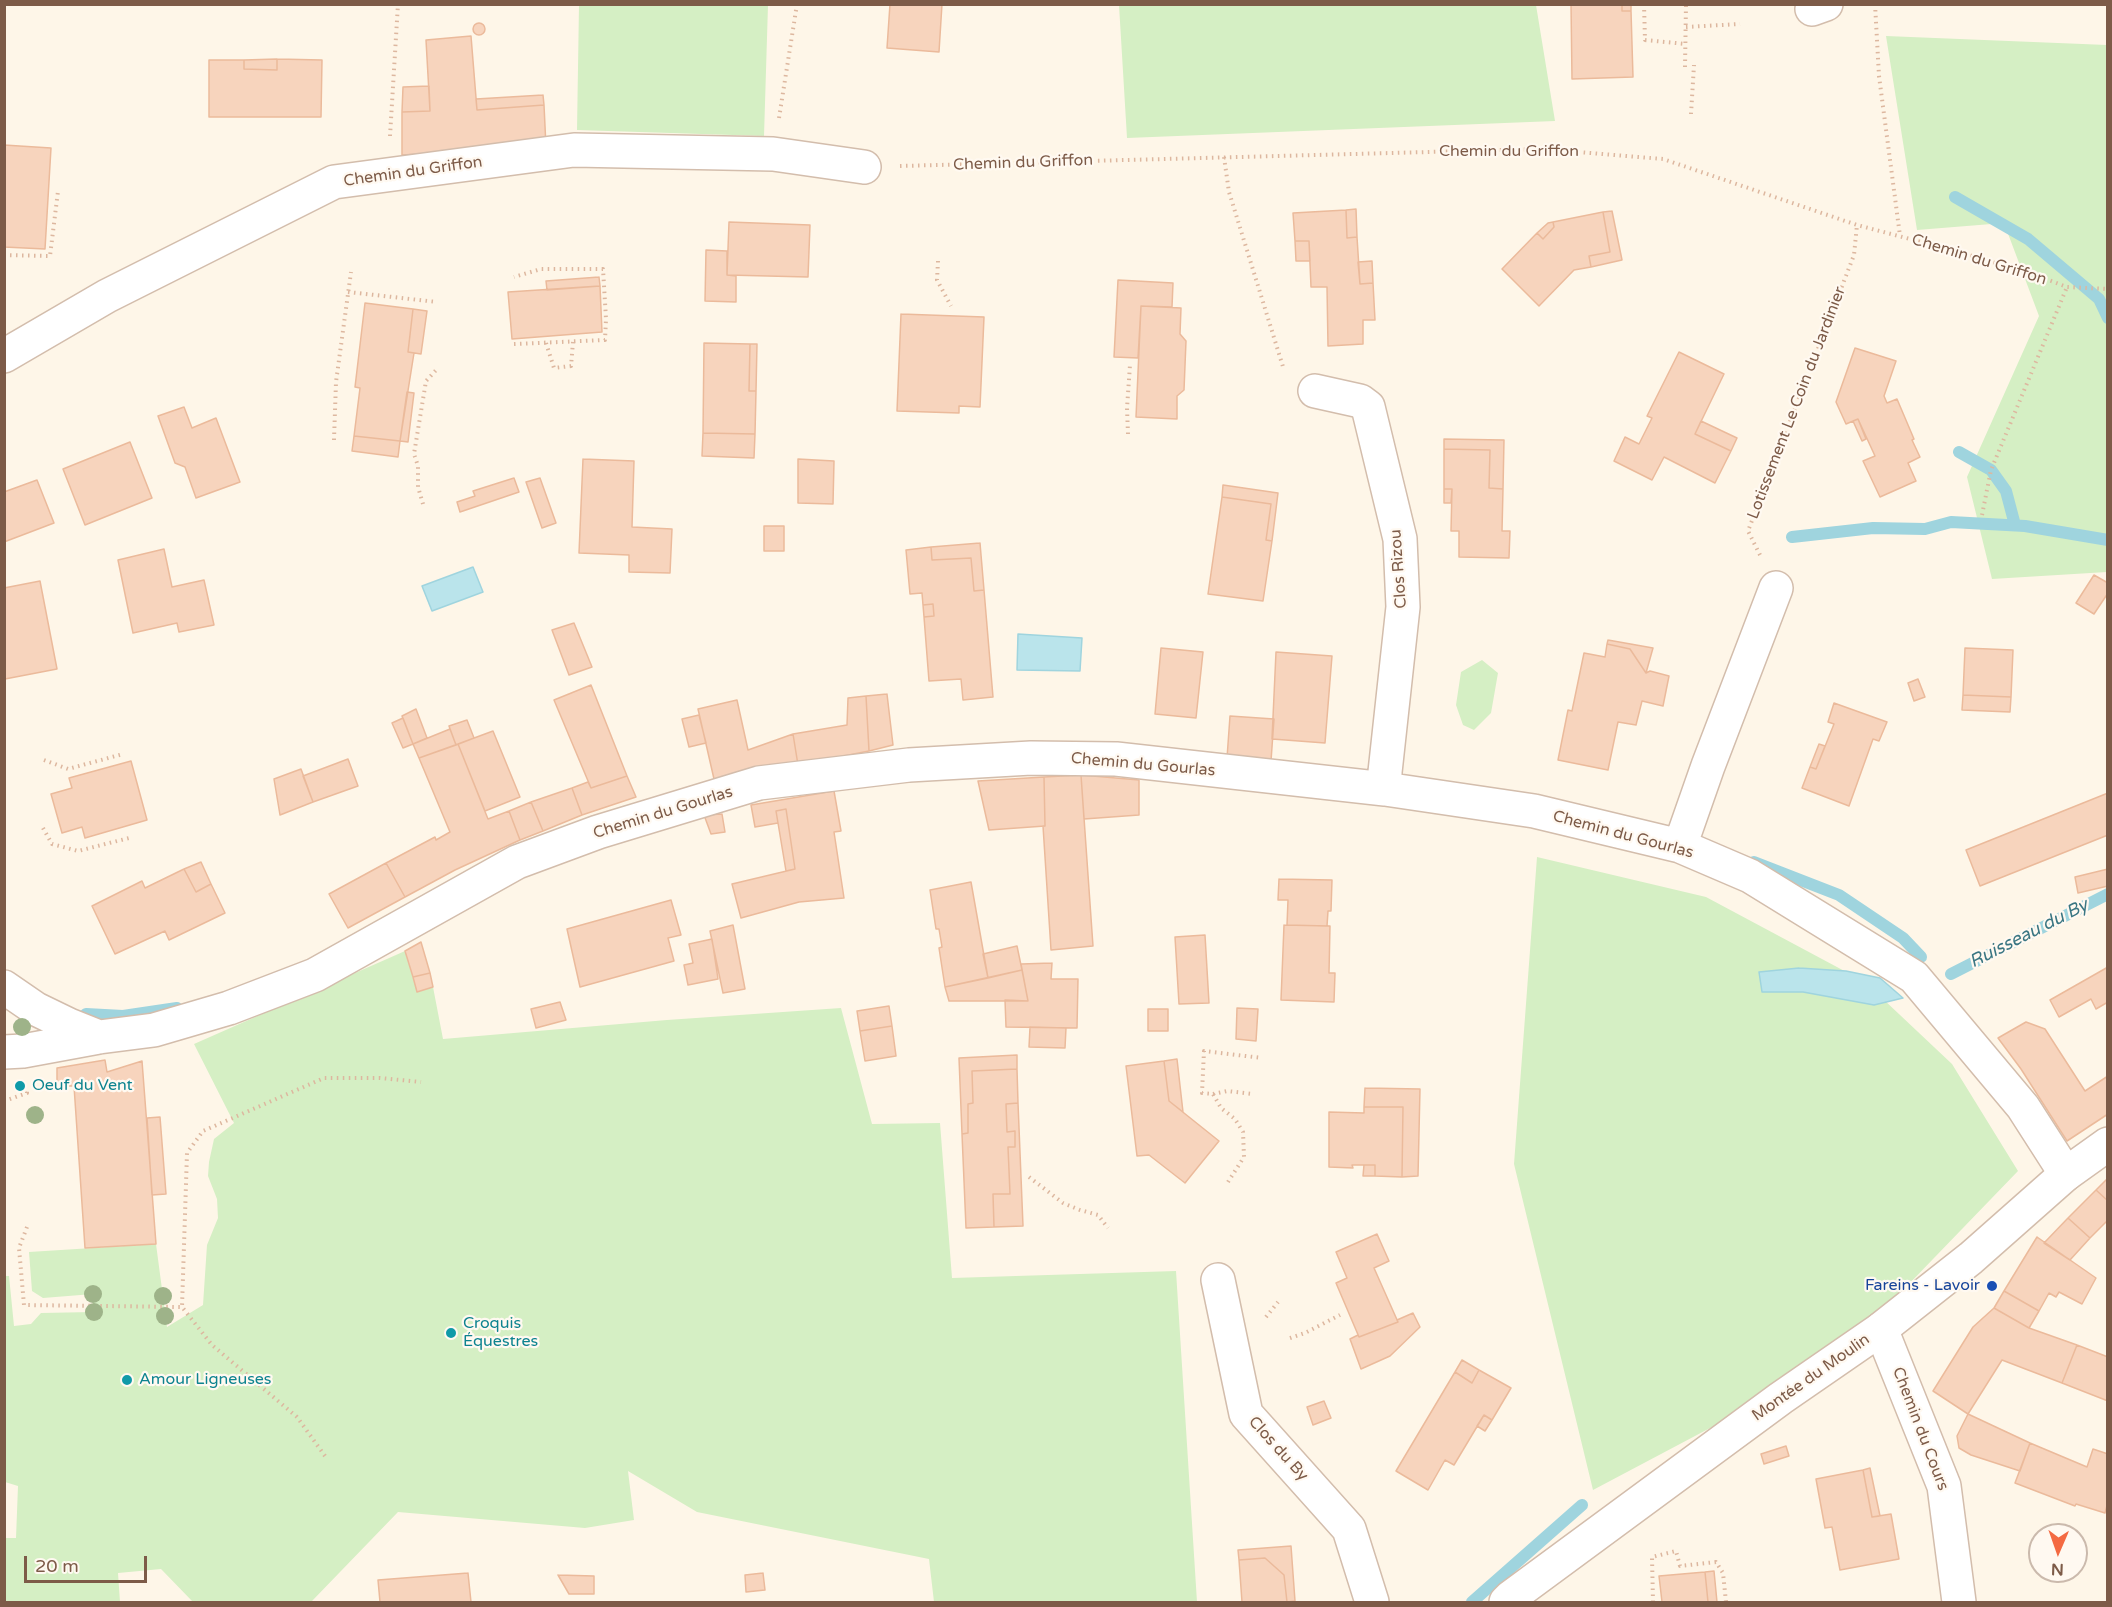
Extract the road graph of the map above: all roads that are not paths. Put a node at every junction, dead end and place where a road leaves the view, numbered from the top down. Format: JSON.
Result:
{"nodes":[{"id":1,"x":877,"y":167,"type":"road end"},
{"id":2,"x":4,"y":357,"type":"edge"},
{"id":3,"x":1315,"y":391,"type":"dead end"},
{"id":4,"x":1776,"y":588,"type":"road end"},
{"id":5,"x":1384,"y":789,"type":"junction"},
{"id":6,"x":1680,"y":846,"type":"junction"},
{"id":7,"x":4,"y":987,"type":"edge"},
{"id":8,"x":99,"y":1037,"type":"junction"},
{"id":9,"x":4,"y":1052,"type":"edge"},
{"id":10,"x":2108,"y":1144,"type":"edge"},
{"id":11,"x":2066,"y":1174,"type":"junction"},
{"id":12,"x":1218,"y":1280,"type":"dead end"},
{"id":13,"x":1881,"y":1329,"type":"junction"},
{"id":14,"x":1372,"y":1602,"type":"edge"},
{"id":15,"x":1506,"y":1602,"type":"edge"},
{"id":16,"x":1959,"y":1602,"type":"edge"}],
"edges":[{"from":1,"to":2,"type":"street","name":"Chemin du Griffon"},
{"from":3,"to":5,"type":"street","name":"Clos Rizou"},
{"from":4,"to":6,"type":"street"},
{"from":5,"to":6,"type":"street","name":"Chemin du Gourlas"},
{"from":5,"to":8,"type":"street","name":"Chemin du Gourlas"},
{"from":6,"to":11,"type":"street","name":"Chemin du Gourlas"},
{"from":7,"to":8,"type":"street","name":"Chemin du Gourlas"},
{"from":8,"to":9,"type":"street","name":"Chemin du Gourlas"},
{"from":10,"to":11,"type":"street","name":"Montée du Moulin"},
{"from":11,"to":13,"type":"street","name":"Montée du Moulin"},
{"from":12,"to":14,"type":"street","name":"Clos du By"},
{"from":13,"to":15,"type":"street","name":"Montée du Moulin"},
{"from":13,"to":16,"type":"street","name":"Chemin du Cours"}]}
